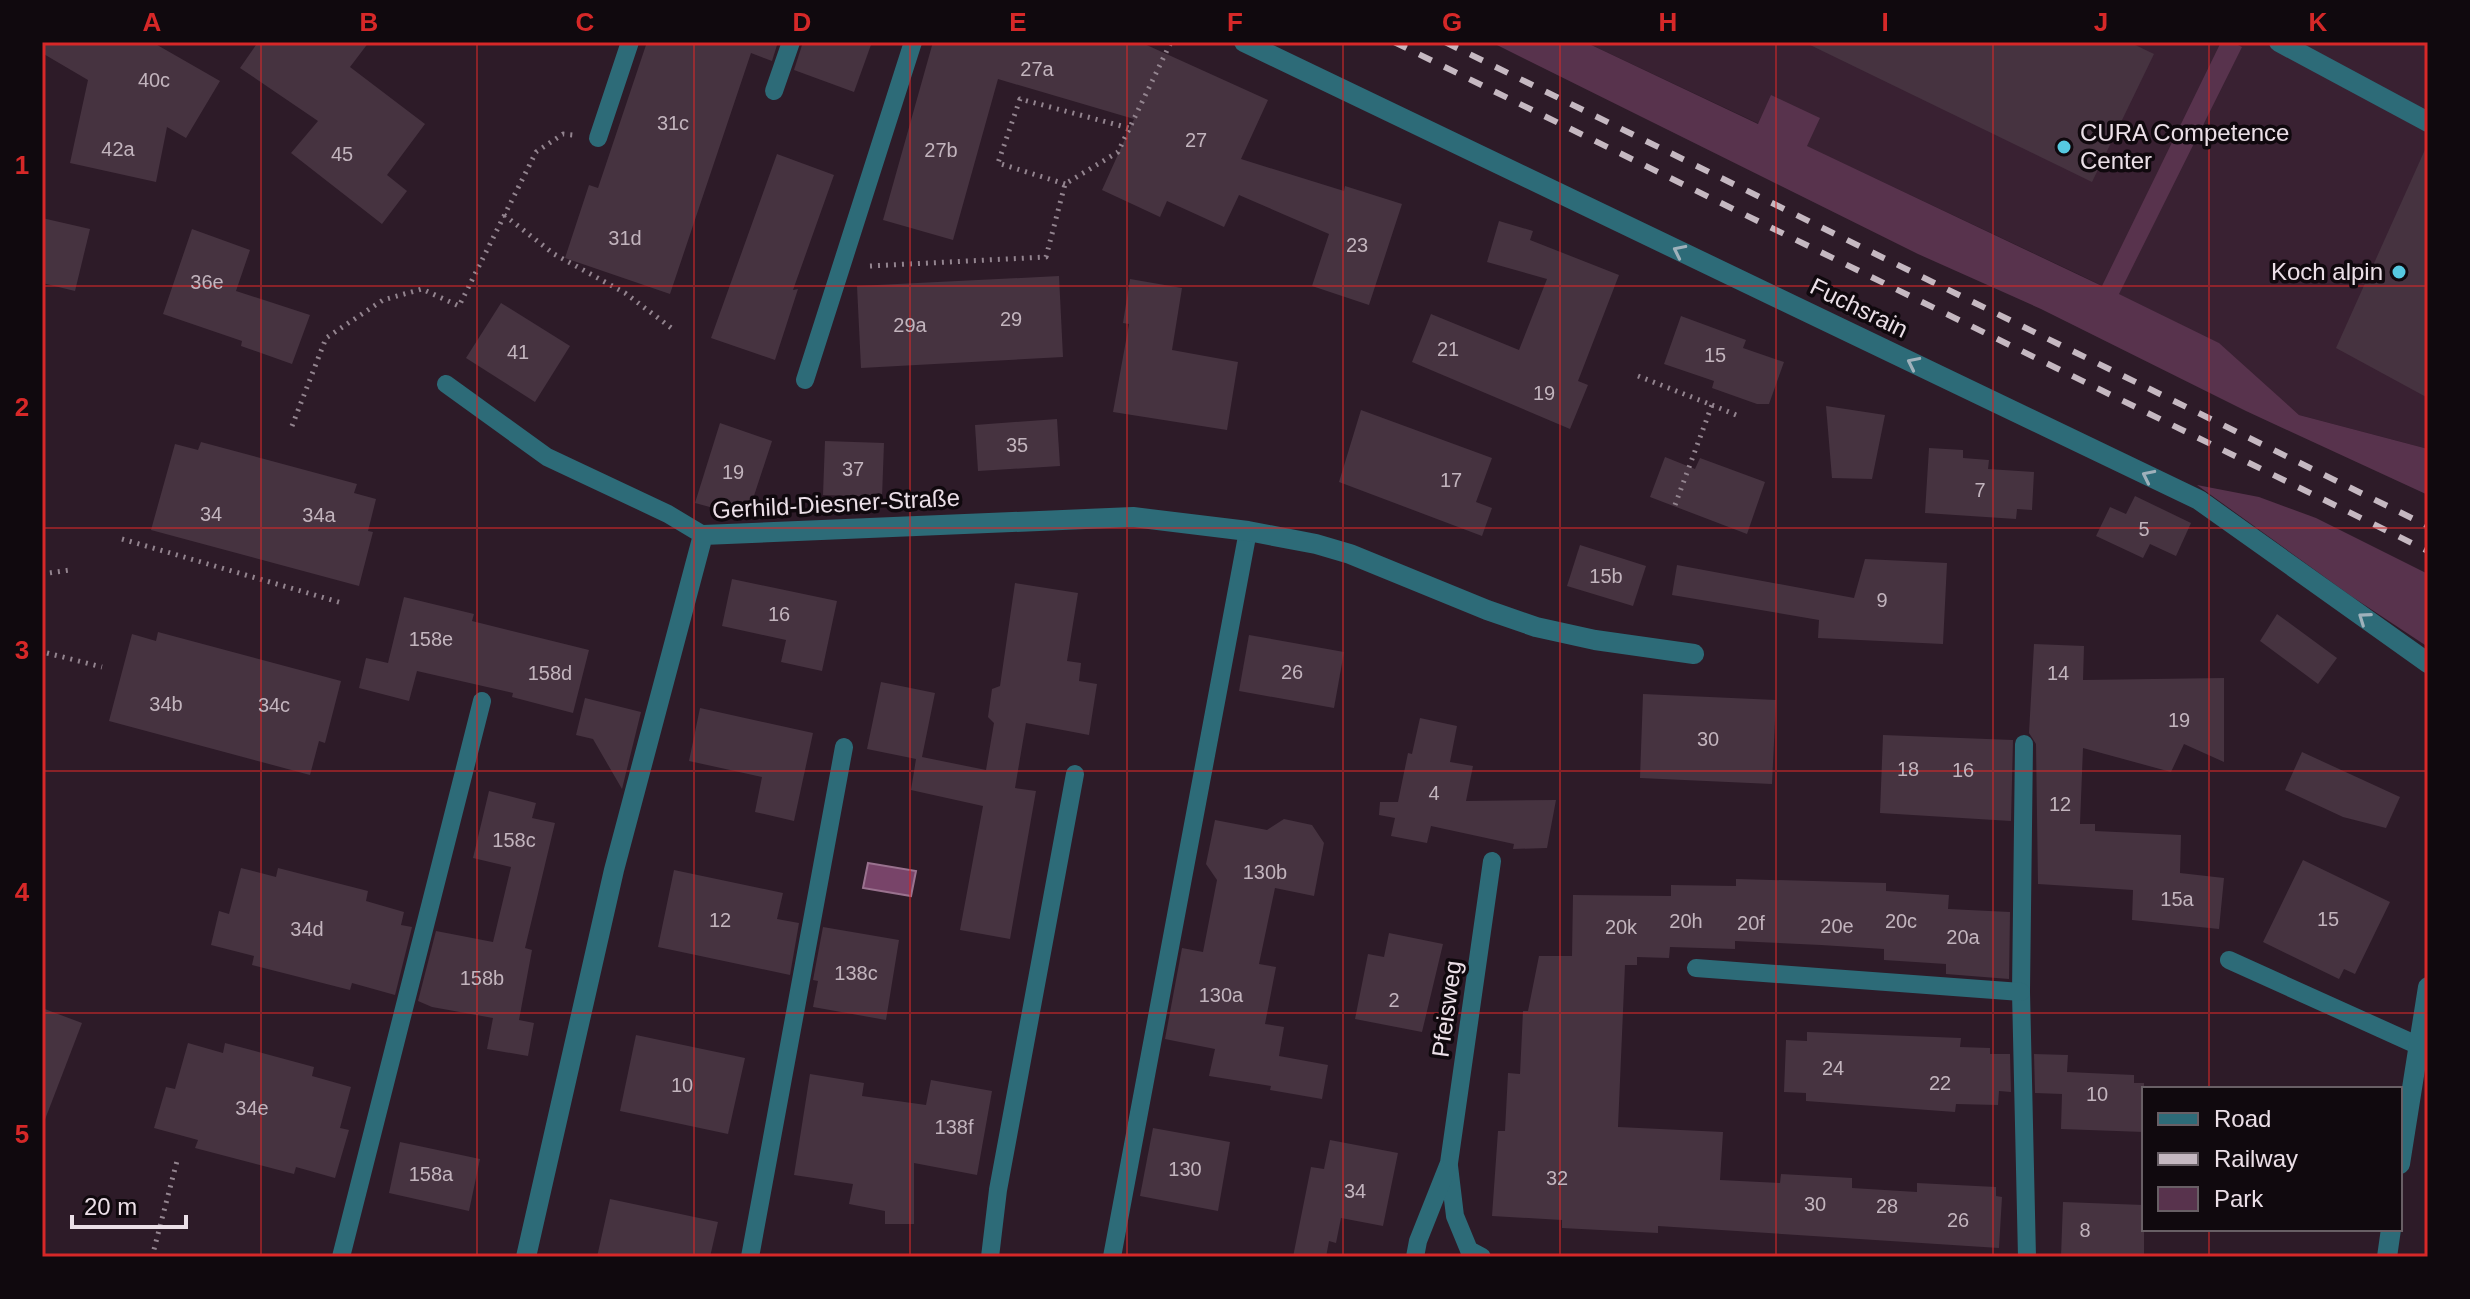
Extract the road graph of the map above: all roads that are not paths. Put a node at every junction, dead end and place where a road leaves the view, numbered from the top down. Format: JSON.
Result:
{"nodes":[{"id":1,"x":630,"y":42,"type":"edge"},
{"id":2,"x":791,"y":42,"type":"edge"},
{"id":3,"x":913,"y":42,"type":"edge"},
{"id":4,"x":1244,"y":42,"type":"edge"},
{"id":5,"x":2279,"y":42,"type":"edge"},
{"id":6,"x":774,"y":91,"type":"dead end"},
{"id":7,"x":2428,"y":122,"type":"edge"},
{"id":8,"x":598,"y":138,"type":"road end"},
{"id":9,"x":805,"y":380,"type":"dead end"},
{"id":10,"x":446,"y":384,"type":"dead end"},
{"id":11,"x":1248,"y":531,"type":"junction"},
{"id":12,"x":703,"y":535,"type":"junction"},
{"id":13,"x":1694,"y":654,"type":"dead end"},
{"id":14,"x":2428,"y":663,"type":"edge"},
{"id":15,"x":482,"y":701,"type":"dead end"},
{"id":16,"x":2024,"y":744,"type":"dead end"},
{"id":17,"x":844,"y":747,"type":"dead end"},
{"id":18,"x":1075,"y":774,"type":"dead end"},
{"id":19,"x":1492,"y":861,"type":"dead end"},
{"id":20,"x":2229,"y":960,"type":"dead end"},
{"id":21,"x":1696,"y":968,"type":"dead end"},
{"id":22,"x":2428,"y":987,"type":"edge"},
{"id":23,"x":2021,"y":992,"type":"junction"},
{"id":24,"x":2417,"y":1045,"type":"junction"},
{"id":25,"x":2421,"y":1072,"type":"edge"},
{"id":26,"x":2402,"y":1155,"type":"edge"},
{"id":27,"x":1449,"y":1163,"type":"junction"},
{"id":28,"x":2391,"y":1231,"type":"edge"},
{"id":29,"x":341,"y":1257,"type":"edge"},
{"id":30,"x":526,"y":1257,"type":"edge"},
{"id":31,"x":750,"y":1257,"type":"edge"},
{"id":32,"x":990,"y":1257,"type":"edge"},
{"id":33,"x":1112,"y":1257,"type":"edge"},
{"id":34,"x":1415,"y":1257,"type":"edge"},
{"id":35,"x":1482,"y":1257,"type":"edge"},
{"id":36,"x":2027,"y":1257,"type":"edge"},
{"id":37,"x":2387,"y":1257,"type":"edge"}],
"edges":[{"from":1,"to":8,"type":"lane"},
{"from":2,"to":6,"type":"lane"},
{"from":3,"to":9,"type":"lane"},
{"from":14,"to":4,"type":"street","name":"Fuchsrain","one_way":true},
{"from":5,"to":7,"type":"street"},
{"from":10,"to":12,"type":"lane"},
{"from":11,"to":12,"type":"street","name":"Gerhild-Diesner-Straße"},
{"from":11,"to":13,"type":"street","name":"Gerhild-Diesner-Straße"},
{"from":11,"to":33,"type":"lane"},
{"from":12,"to":30,"type":"street","name":"Gerhild-Diesner-Straße"},
{"from":15,"to":29,"type":"lane"},
{"from":16,"to":23,"type":"lane"},
{"from":17,"to":31,"type":"lane"},
{"from":18,"to":32,"type":"lane"},
{"from":19,"to":27,"type":"lane","name":"Pfeisweg"},
{"from":20,"to":24,"type":"lane"},
{"from":21,"to":23,"type":"lane"},
{"from":22,"to":24,"type":"street"},
{"from":23,"to":36,"type":"lane"},
{"from":24,"to":25,"type":"street"},
{"from":25,"to":26,"type":"street"},
{"from":27,"to":34,"type":"lane"},
{"from":27,"to":35,"type":"lane"},
{"from":28,"to":37,"type":"street"}]}
